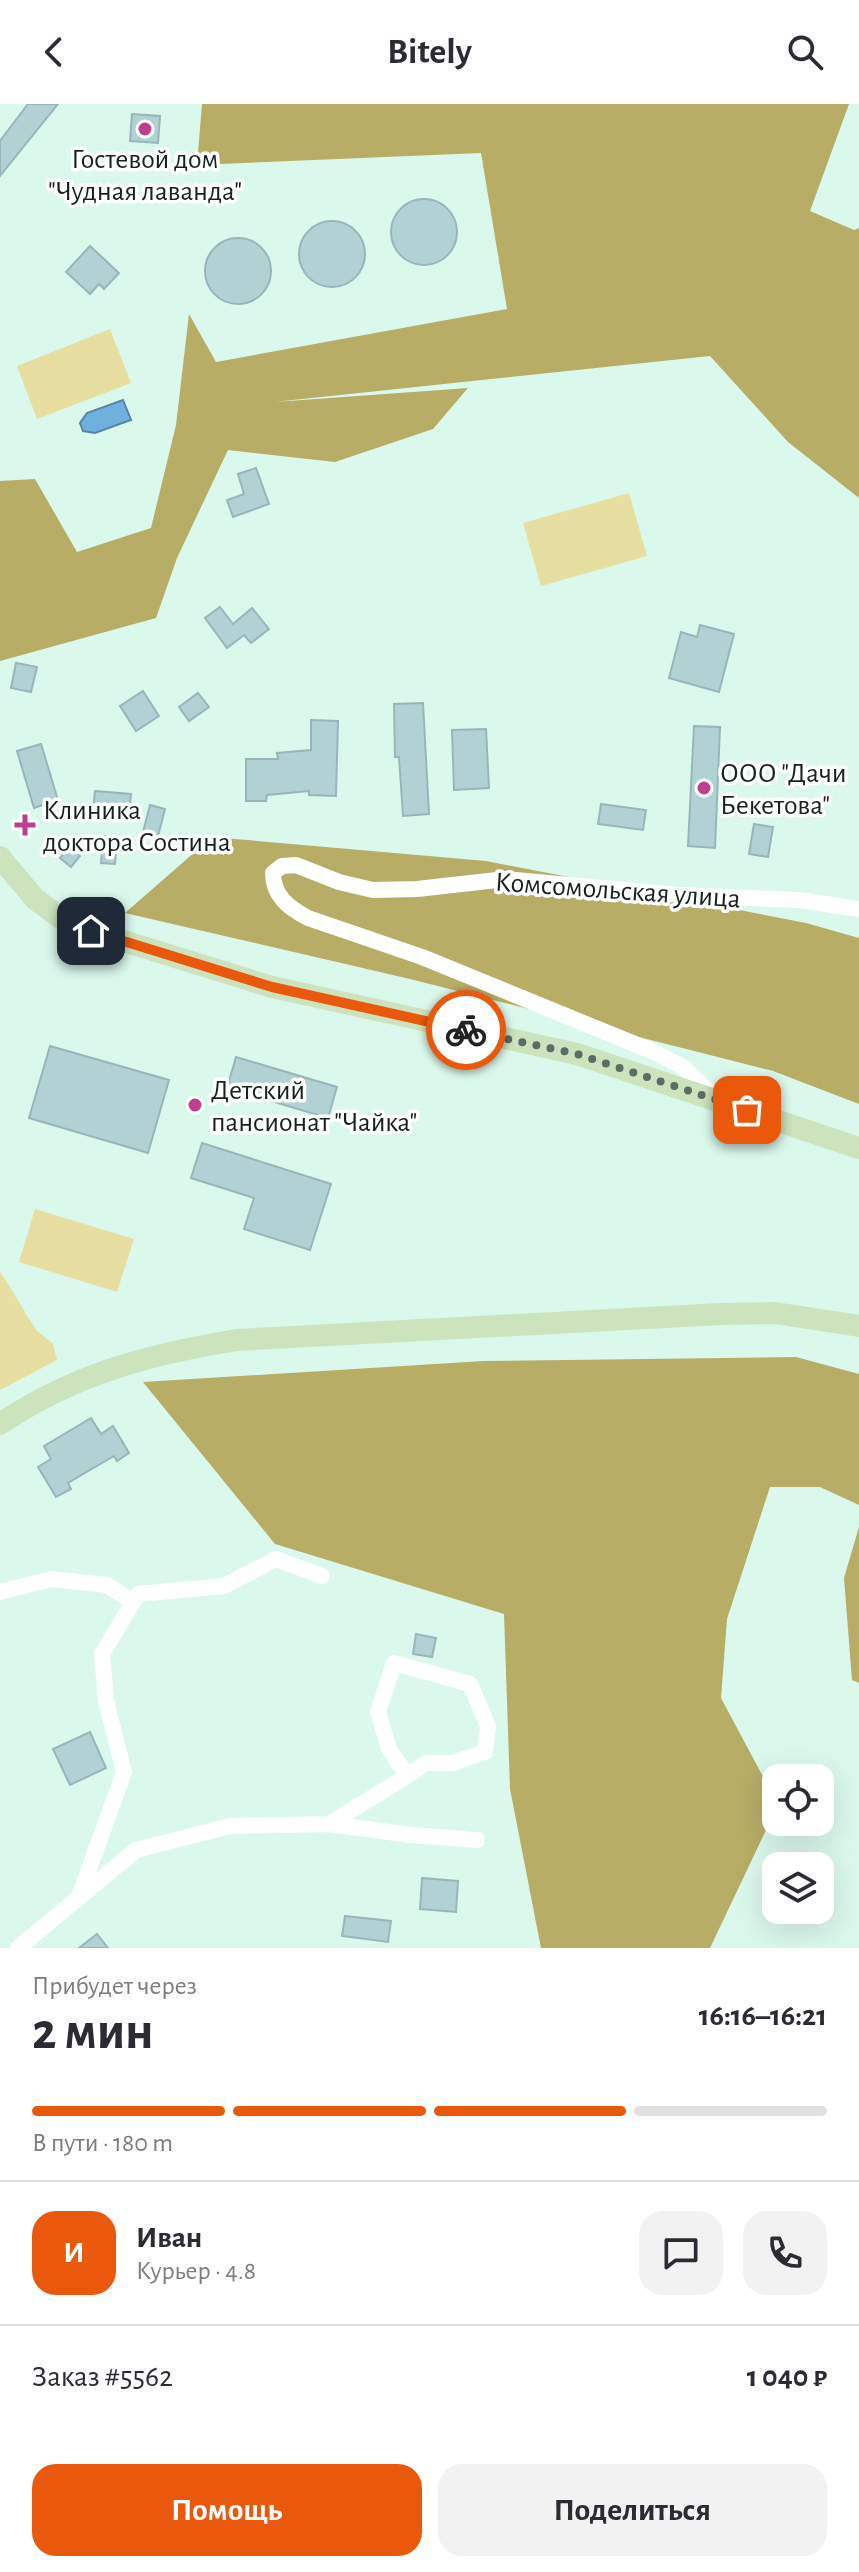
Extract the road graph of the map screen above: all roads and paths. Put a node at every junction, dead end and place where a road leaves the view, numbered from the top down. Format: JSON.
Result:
{"nodes":[{"id":1,"x":2,"y":860,"type":"edge"},
{"id":2,"x":859,"y":909,"type":"edge"},
{"id":3,"x":718,"y":1100,"type":"junction"},
{"id":4,"x":859,"y":1148,"type":"edge"},
{"id":5,"x":859,"y":1326,"type":"edge"},
{"id":6,"x":0,"y":1424,"type":"edge"},
{"id":7,"x":322,"y":1576,"type":"dead end"},
{"id":8,"x":0,"y":1592,"type":"edge"},
{"id":9,"x":133,"y":1602,"type":"junction"},
{"id":10,"x":407,"y":1776,"type":"junction"},
{"id":11,"x":329,"y":1824,"type":"junction"},
{"id":12,"x":477,"y":1840,"type":"dead end"},
{"id":13,"x":79,"y":1897,"type":"junction"},
{"id":14,"x":18,"y":1948,"type":"edge"}],
"edges":[{"from":1,"to":3,"type":"main road","name":"Комсомольская улица"},
{"from":2,"to":3,"type":"street","name":"Комсомольская улица"},
{"from":3,"to":4,"type":"main road","name":"Комсомольская улица"},
{"from":5,"to":6,"type":"main road"},
{"from":7,"to":9,"type":"street"},
{"from":8,"to":9,"type":"street"},
{"from":9,"to":13,"type":"street"},
{"from":10,"to":10,"type":"street"},
{"from":10,"to":11,"type":"street"},
{"from":11,"to":12,"type":"street"},
{"from":11,"to":13,"type":"street"},
{"from":13,"to":14,"type":"street"}]}
